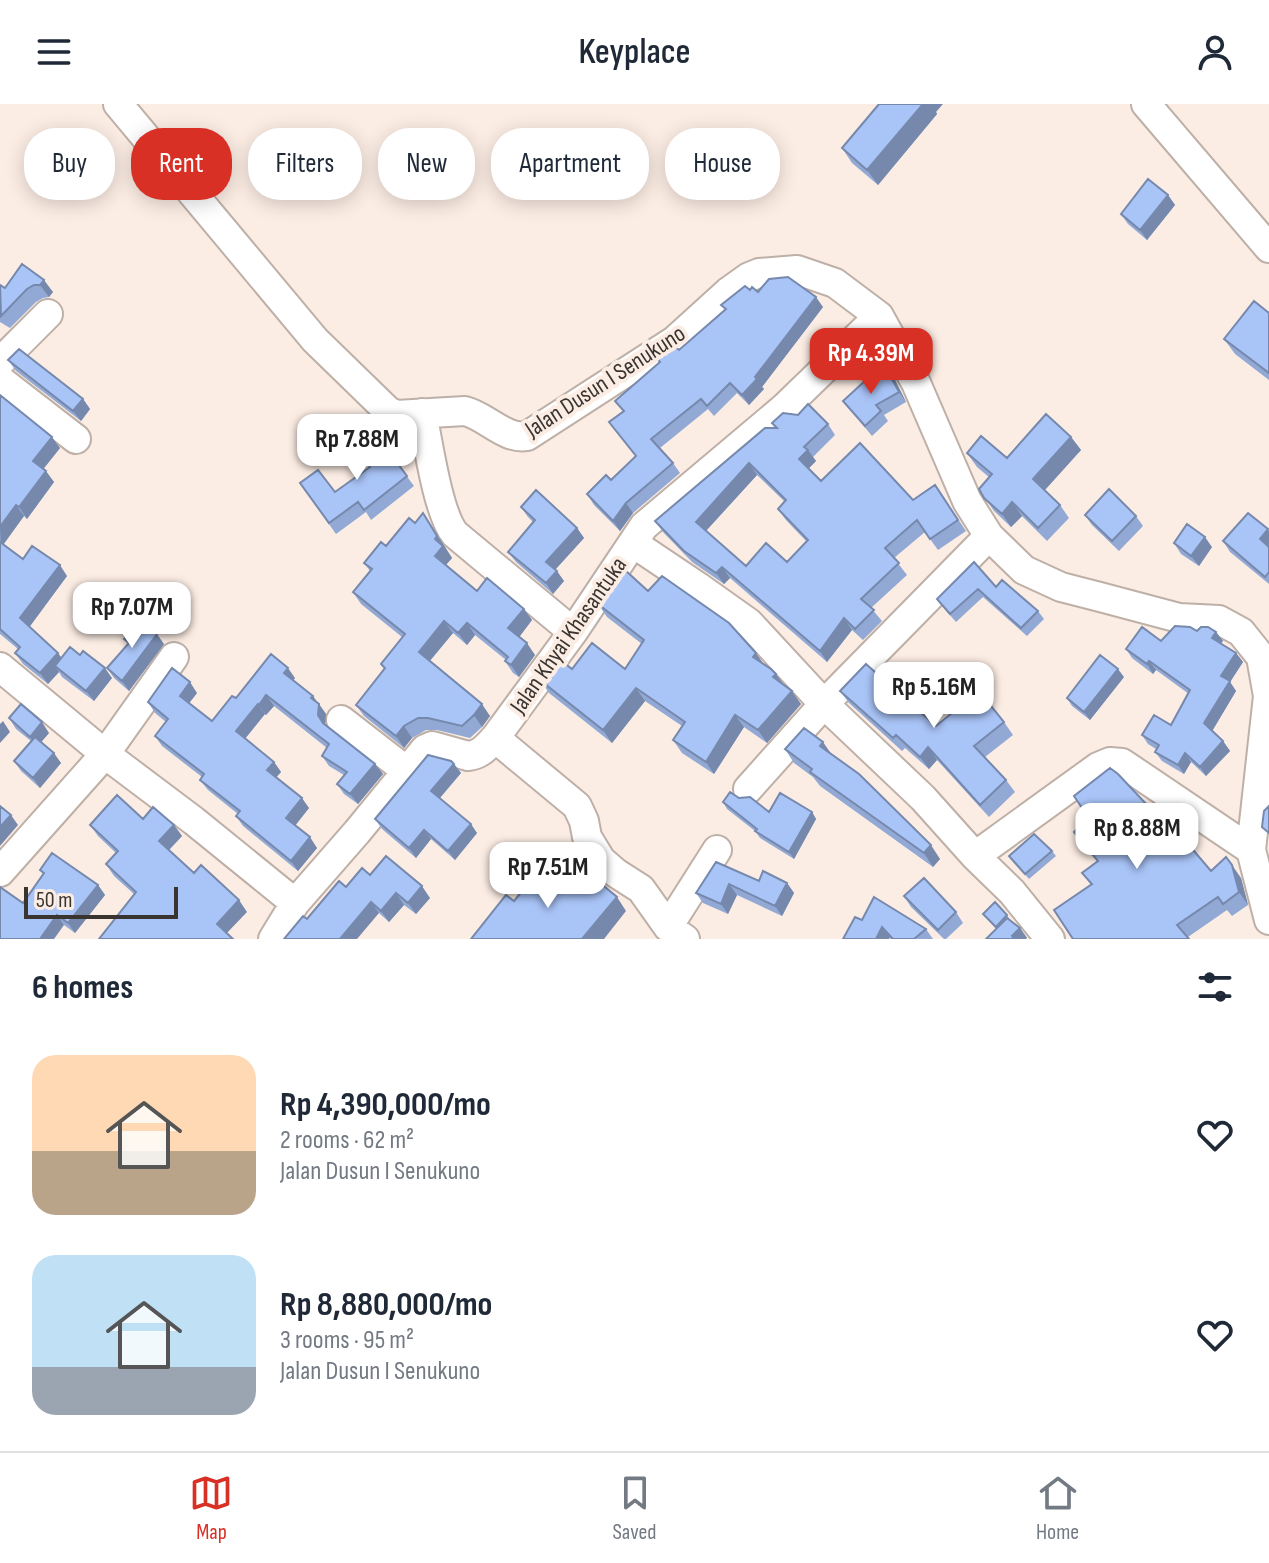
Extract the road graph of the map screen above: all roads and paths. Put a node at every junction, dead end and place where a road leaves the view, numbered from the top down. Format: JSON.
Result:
{"nodes":[{"id":1,"x":118,"y":104,"type":"edge"},
{"id":2,"x":1146,"y":104,"type":"edge"},
{"id":3,"x":1269,"y":248,"type":"edge"},
{"id":4,"x":48,"y":314,"type":"dead end"},
{"id":5,"x":879,"y":316,"type":"junction"},
{"id":6,"x":0,"y":362,"type":"edge"},
{"id":7,"x":0,"y":380,"type":"edge"},
{"id":8,"x":409,"y":414,"type":"junction"},
{"id":9,"x":76,"y":439,"type":"dead end"},
{"id":10,"x":989,"y":536,"type":"junction"},
{"id":11,"x":633,"y":543,"type":"junction"},
{"id":12,"x":573,"y":632,"type":"junction"},
{"id":13,"x":174,"y":657,"type":"dead end"},
{"id":14,"x":0,"y":667,"type":"edge"},
{"id":15,"x":824,"y":704,"type":"junction"},
{"id":16,"x":341,"y":720,"type":"dead end"},
{"id":17,"x":495,"y":738,"type":"junction"},
{"id":18,"x":105,"y":754,"type":"junction"},
{"id":19,"x":408,"y":772,"type":"junction"},
{"id":20,"x":748,"y":789,"type":"dead end"},
{"id":21,"x":717,"y":850,"type":"dead end"},
{"id":22,"x":1251,"y":850,"type":"junction"},
{"id":23,"x":975,"y":856,"type":"junction"},
{"id":24,"x":0,"y":872,"type":"edge"},
{"id":25,"x":295,"y":903,"type":"junction"},
{"id":26,"x":1269,"y":920,"type":"edge"},
{"id":27,"x":676,"y":933,"type":"edge"},
{"id":28,"x":273,"y":939,"type":"edge"},
{"id":29,"x":1050,"y":939,"type":"edge"}],
"edges":[{"from":1,"to":8,"type":"street"},
{"from":2,"to":3,"type":"street"},
{"from":4,"to":6,"type":"street"},
{"from":5,"to":8,"type":"street","name":"Jalan Dusun I Senukuno"},
{"from":5,"to":10,"type":"street","name":"Jalan Dusun I Senukuno"},
{"from":5,"to":11,"type":"street","name":"Jalan Khyai Khasantuka"},
{"from":7,"to":9,"type":"street"},
{"from":8,"to":12,"type":"street"},
{"from":10,"to":15,"type":"street"},
{"from":10,"to":22,"type":"street","name":"Jalan Dusun I Senukuno"},
{"from":11,"to":12,"type":"street","name":"Jalan Khyai Khasantuka"},
{"from":11,"to":15,"type":"street"},
{"from":12,"to":17,"type":"street","name":"Jalan Khyai Khasantuka"},
{"from":13,"to":18,"type":"street"},
{"from":14,"to":18,"type":"street"},
{"from":15,"to":20,"type":"street"},
{"from":15,"to":23,"type":"street"},
{"from":16,"to":19,"type":"street"},
{"from":17,"to":19,"type":"street","name":"Jalan Khyai Khasantuka"},
{"from":17,"to":27,"type":"street"},
{"from":18,"to":24,"type":"street"},
{"from":18,"to":25,"type":"street"},
{"from":19,"to":25,"type":"street","name":"Jalan Khyai Khasantuka"},
{"from":21,"to":27,"type":"street"},
{"from":22,"to":23,"type":"street"},
{"from":22,"to":26,"type":"street","name":"Jalan Dusun I Senukuno"},
{"from":23,"to":29,"type":"street"},
{"from":25,"to":28,"type":"street","name":"Jalan Khyai Khasantuka"}]}
